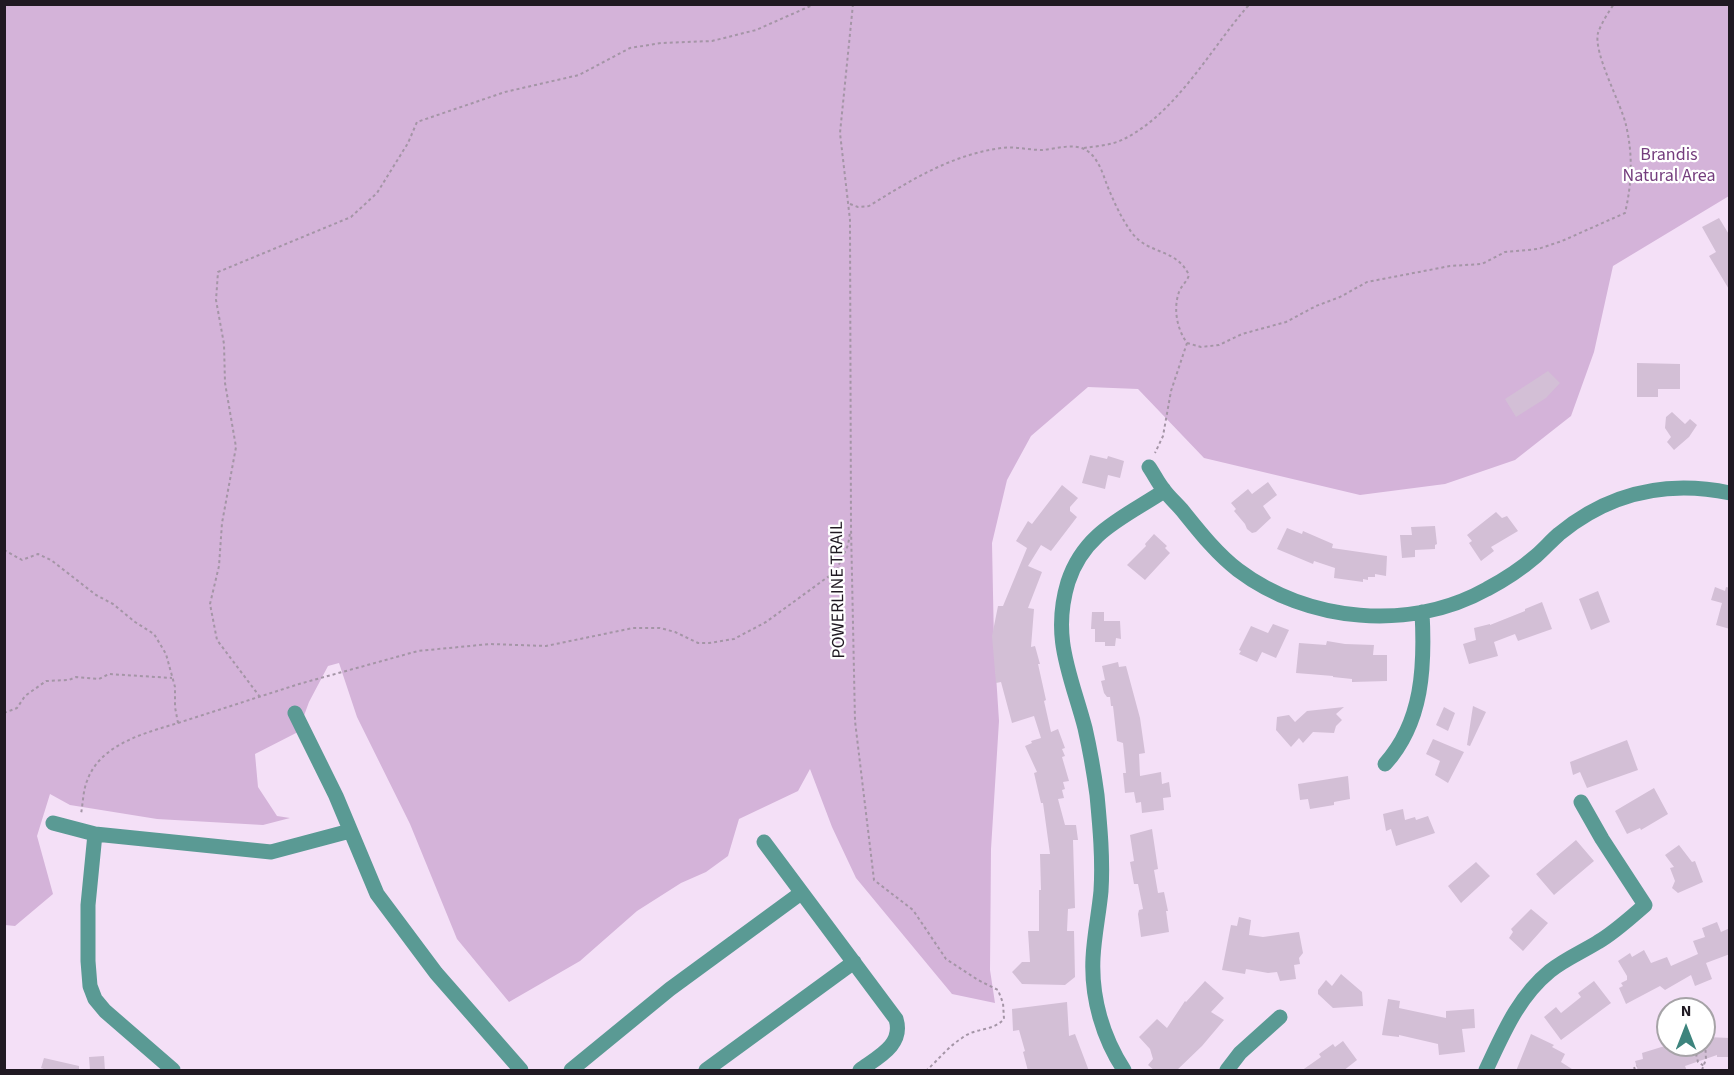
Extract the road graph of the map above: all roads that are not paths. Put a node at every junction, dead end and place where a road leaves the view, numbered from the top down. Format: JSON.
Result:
{"nodes":[{"id":1,"x":1149,"y":467,"type":"road end"},
{"id":2,"x":1164,"y":491,"type":"junction"},
{"id":3,"x":1730,"y":493,"type":"edge"},
{"id":4,"x":1422,"y":612,"type":"junction"},
{"id":5,"x":295,"y":713,"type":"dead end"},
{"id":6,"x":1385,"y":764,"type":"dead end"},
{"id":7,"x":1581,"y":802,"type":"dead end"},
{"id":8,"x":52,"y":824,"type":"dead end"},
{"id":9,"x":350,"y":831,"type":"junction"},
{"id":10,"x":95,"y":834,"type":"junction"},
{"id":11,"x":764,"y":842,"type":"dead end"},
{"id":12,"x":801,"y":893,"type":"junction"},
{"id":13,"x":854,"y":962,"type":"junction"},
{"id":14,"x":1280,"y":1017,"type":"dead end"},
{"id":15,"x":173,"y":1071,"type":"edge"},
{"id":16,"x":521,"y":1071,"type":"edge"},
{"id":17,"x":571,"y":1071,"type":"edge"},
{"id":18,"x":706,"y":1071,"type":"edge"},
{"id":19,"x":860,"y":1071,"type":"edge"},
{"id":20,"x":1124,"y":1071,"type":"edge"},
{"id":21,"x":1227,"y":1071,"type":"edge"},
{"id":22,"x":1486,"y":1071,"type":"edge"}],
"edges":[{"from":1,"to":2,"type":"street"},
{"from":2,"to":4,"type":"street"},
{"from":2,"to":20,"type":"street"},
{"from":3,"to":4,"type":"street"},
{"from":4,"to":6,"type":"street"},
{"from":5,"to":9,"type":"street"},
{"from":7,"to":22,"type":"street"},
{"from":8,"to":10,"type":"street"},
{"from":9,"to":10,"type":"street"},
{"from":9,"to":16,"type":"street"},
{"from":10,"to":15,"type":"street"},
{"from":11,"to":12,"type":"street"},
{"from":12,"to":13,"type":"street"},
{"from":12,"to":17,"type":"street"},
{"from":13,"to":18,"type":"street"},
{"from":13,"to":19,"type":"street"},
{"from":14,"to":21,"type":"street"}]}
